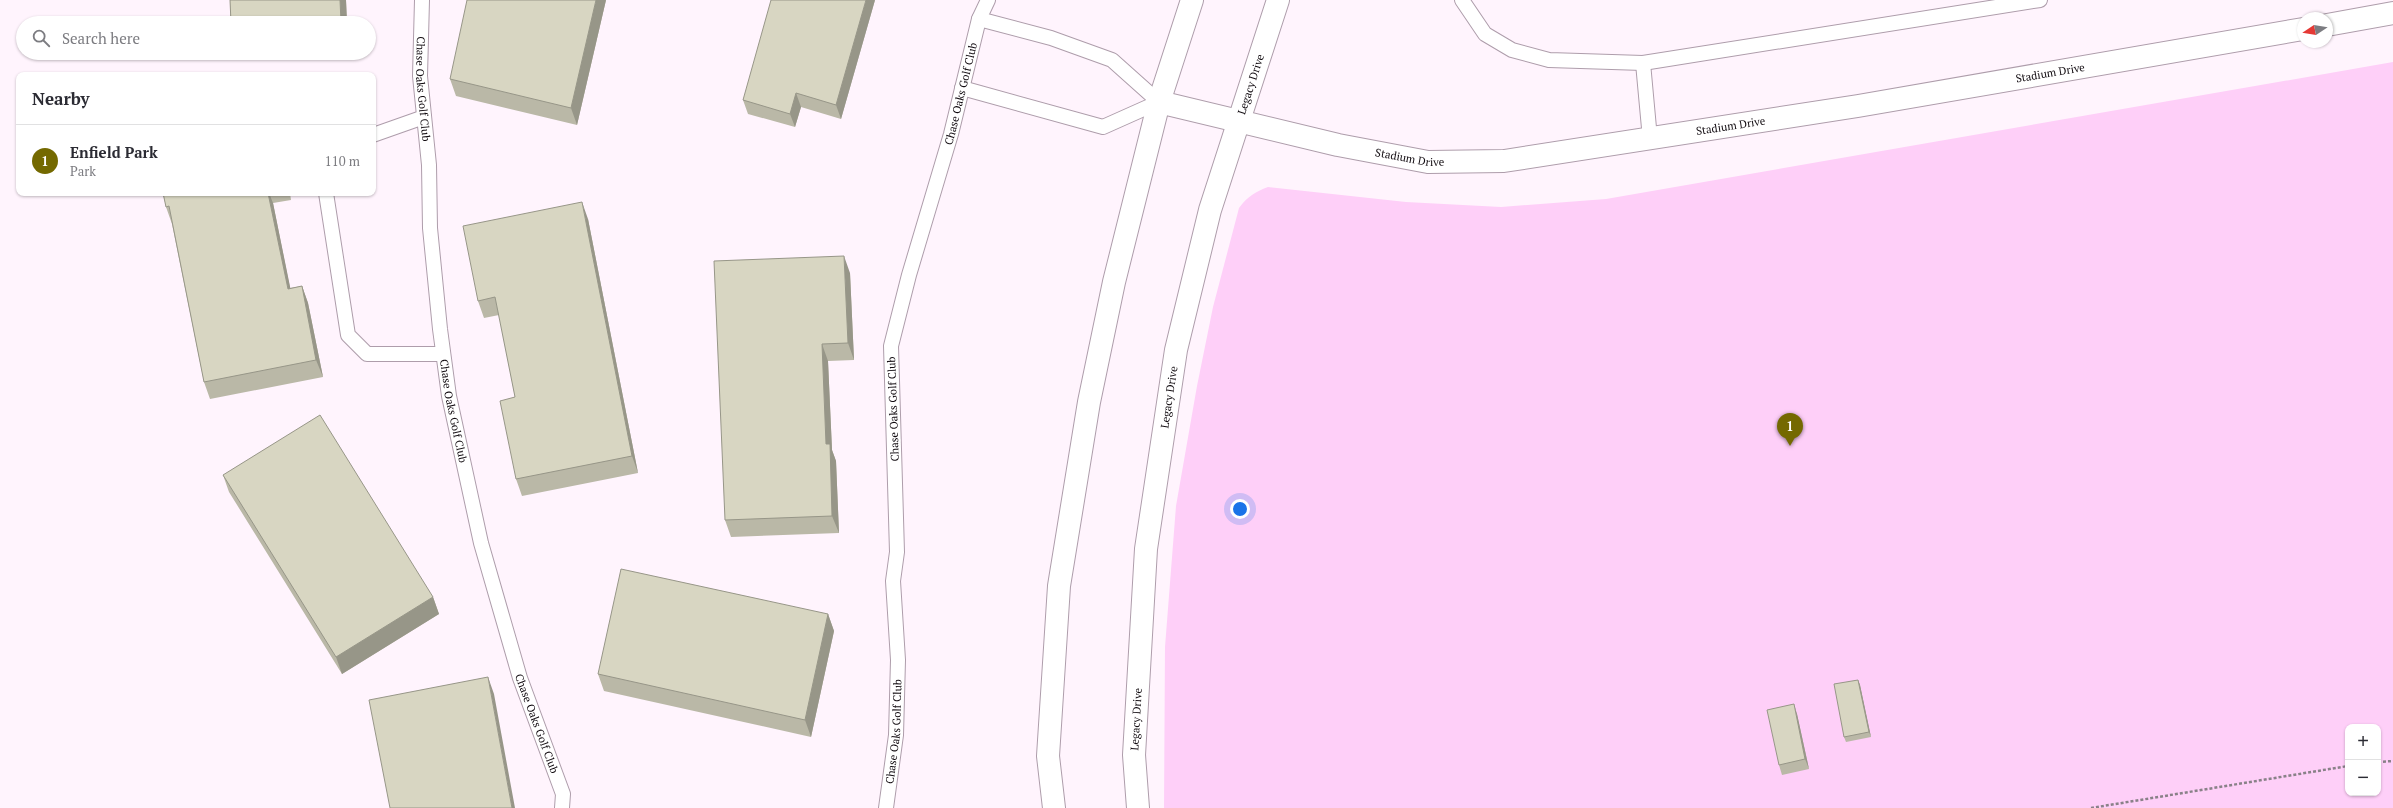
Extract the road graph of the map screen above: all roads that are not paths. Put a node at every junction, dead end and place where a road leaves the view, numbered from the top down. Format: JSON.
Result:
{"nodes":[{"id":1,"x":422,"y":0,"type":"edge"},
{"id":2,"x":988,"y":0,"type":"edge"},
{"id":3,"x":1192,"y":0,"type":"edge"},
{"id":4,"x":1278,"y":0,"type":"edge"},
{"id":5,"x":1462,"y":0,"type":"edge"},
{"id":6,"x":2040,"y":0,"type":"edge"},
{"id":7,"x":2393,"y":13,"type":"edge"},
{"id":8,"x":979,"y":20,"type":"junction"},
{"id":9,"x":2333,"y":23,"type":"edge"},
{"id":10,"x":2297,"y":30,"type":"edge"},
{"id":11,"x":1643,"y":63,"type":"junction"},
{"id":12,"x":962,"y":88,"type":"junction"},
{"id":13,"x":1159,"y":102,"type":"junction"},
{"id":14,"x":424,"y":117,"type":"junction"},
{"id":15,"x":1239,"y":122,"type":"junction"},
{"id":16,"x":376,"y":134,"type":"edge"},
{"id":17,"x":1650,"y":139,"type":"junction"},
{"id":18,"x":326,"y":196,"type":"edge"},
{"id":19,"x":443,"y":354,"type":"junction"},
{"id":20,"x":562,"y":808,"type":"edge"},
{"id":21,"x":886,"y":808,"type":"edge"},
{"id":22,"x":1054,"y":808,"type":"edge"},
{"id":23,"x":1138,"y":808,"type":"edge"}],
"edges":[{"from":1,"to":14,"type":"lane","name":"Chase Oaks Golf Club"},
{"from":2,"to":8,"type":"lane","name":"Chase Oaks Golf Club"},
{"from":3,"to":13,"type":"main road"},
{"from":4,"to":15,"type":"main road","name":"Legacy Drive"},
{"from":5,"to":11,"type":"lane"},
{"from":6,"to":11,"type":"lane"},
{"from":7,"to":9,"type":"main road"},
{"from":8,"to":12,"type":"lane","name":"Chase Oaks Golf Club"},
{"from":8,"to":13,"type":"lane"},
{"from":10,"to":17,"type":"main road","name":"Stadium Drive"},
{"from":11,"to":17,"type":"lane"},
{"from":12,"to":13,"type":"lane"},
{"from":12,"to":21,"type":"lane","name":"Chase Oaks Golf Club"},
{"from":13,"to":15,"type":"main road","name":"Stadium Drive"},
{"from":13,"to":22,"type":"main road"},
{"from":14,"to":16,"type":"lane"},
{"from":14,"to":19,"type":"lane","name":"Chase Oaks Golf Club"},
{"from":15,"to":17,"type":"main road","name":"Stadium Drive"},
{"from":15,"to":23,"type":"main road","name":"Legacy Drive"},
{"from":18,"to":19,"type":"lane"},
{"from":19,"to":20,"type":"lane","name":"Chase Oaks Golf Club"}]}
